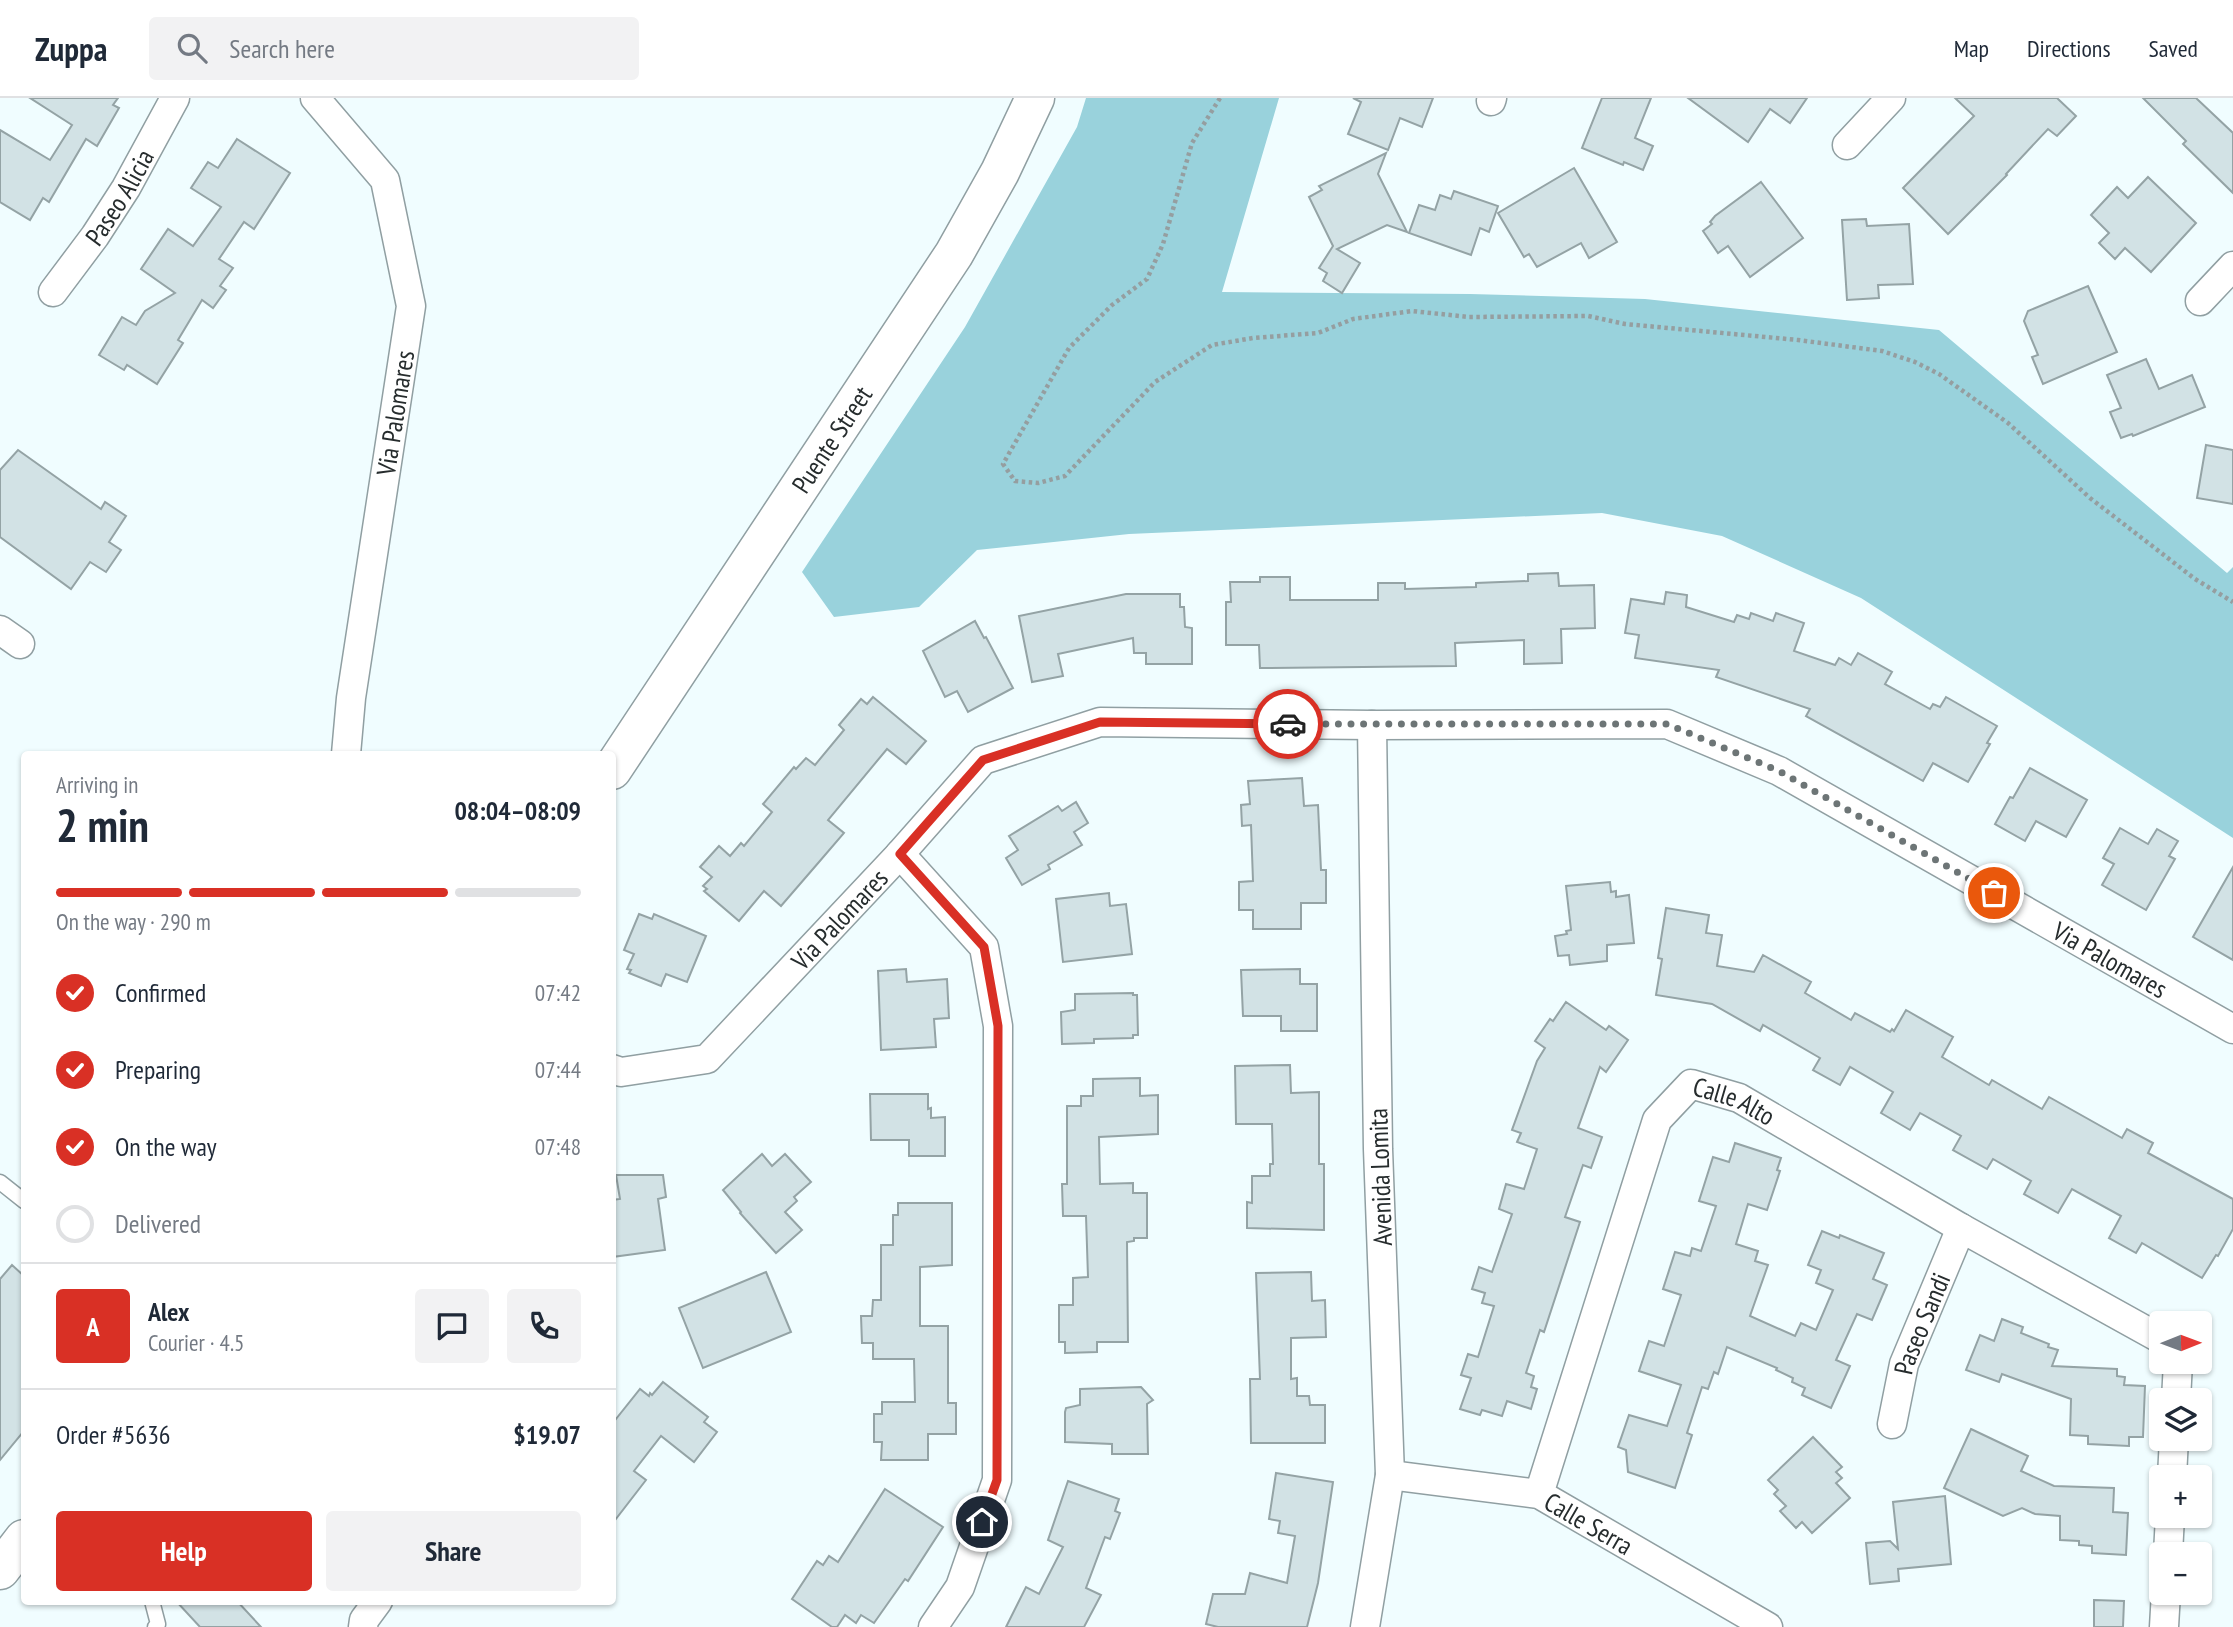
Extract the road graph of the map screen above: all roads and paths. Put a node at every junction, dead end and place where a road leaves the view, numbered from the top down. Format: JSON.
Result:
{"nodes":[{"id":1,"x":175,"y":98,"type":"edge"},
{"id":2,"x":315,"y":98,"type":"edge"},
{"id":3,"x":1035,"y":98,"type":"edge"},
{"id":4,"x":1220,"y":98,"type":"edge"},
{"id":5,"x":1891,"y":98,"type":"edge"},
{"id":6,"x":1847,"y":145,"type":"dead end"},
{"id":7,"x":2233,"y":266,"type":"edge"},
{"id":8,"x":53,"y":292,"type":"dead end"},
{"id":9,"x":2200,"y":301,"type":"dead end"},
{"id":10,"x":2233,"y":602,"type":"edge"},
{"id":11,"x":1372,"y":725,"type":"junction"},
{"id":12,"x":346,"y":751,"type":"edge"},
{"id":13,"x":616,"y":764,"type":"edge"},
{"id":14,"x":900,"y":854,"type":"junction"},
{"id":15,"x":2233,"y":1029,"type":"edge"},
{"id":16,"x":616,"y":1070,"type":"edge"},
{"id":17,"x":0,"y":1182,"type":"edge"},
{"id":18,"x":21,"y":1199,"type":"edge"},
{"id":19,"x":1961,"y":1228,"type":"junction"},
{"id":20,"x":2149,"y":1332,"type":"edge"},
{"id":21,"x":1892,"y":1424,"type":"dead end"},
{"id":22,"x":1390,"y":1475,"type":"junction"},
{"id":23,"x":1539,"y":1494,"type":"junction"},
{"id":24,"x":21,"y":1543,"type":"edge"},
{"id":25,"x":0,"y":1570,"type":"edge"},
{"id":26,"x":153,"y":1605,"type":"edge"},
{"id":27,"x":375,"y":1605,"type":"edge"},
{"id":28,"x":2165,"y":1605,"type":"edge"},
{"id":29,"x":155,"y":1627,"type":"edge"},
{"id":30,"x":363,"y":1627,"type":"edge"},
{"id":31,"x":933,"y":1627,"type":"edge"},
{"id":32,"x":1365,"y":1627,"type":"edge"},
{"id":33,"x":1768,"y":1627,"type":"edge"},
{"id":34,"x":2164,"y":1627,"type":"edge"}],
"edges":[{"from":1,"to":8,"type":"street","name":"Paseo Alicia"},
{"from":2,"to":12,"type":"street","name":"Via Palomares"},
{"from":3,"to":13,"type":"street","name":"Puente Street"},
{"from":4,"to":10,"type":"path"},
{"from":5,"to":6,"type":"street"},
{"from":7,"to":9,"type":"street"},
{"from":11,"to":14,"type":"street","name":"Via Palomares"},
{"from":11,"to":15,"type":"street","name":"Via Palomares"},
{"from":11,"to":22,"type":"street","name":"Avenida Lomita"},
{"from":14,"to":16,"type":"street","name":"Via Palomares"},
{"from":14,"to":31,"type":"street"},
{"from":17,"to":18,"type":"lane"},
{"from":19,"to":20,"type":"street","name":"Calle Alto"},
{"from":19,"to":21,"type":"street","name":"Paseo Sandi"},
{"from":19,"to":23,"type":"street","name":"Calle Alto"},
{"from":22,"to":23,"type":"street","name":"Calle Serra"},
{"from":22,"to":32,"type":"street","name":"Avenida Lomita"},
{"from":23,"to":33,"type":"street","name":"Calle Serra"},
{"from":24,"to":25,"type":"street"},
{"from":26,"to":29,"type":"lane"},
{"from":27,"to":30,"type":"street"},
{"from":28,"to":34,"type":"street"}]}
